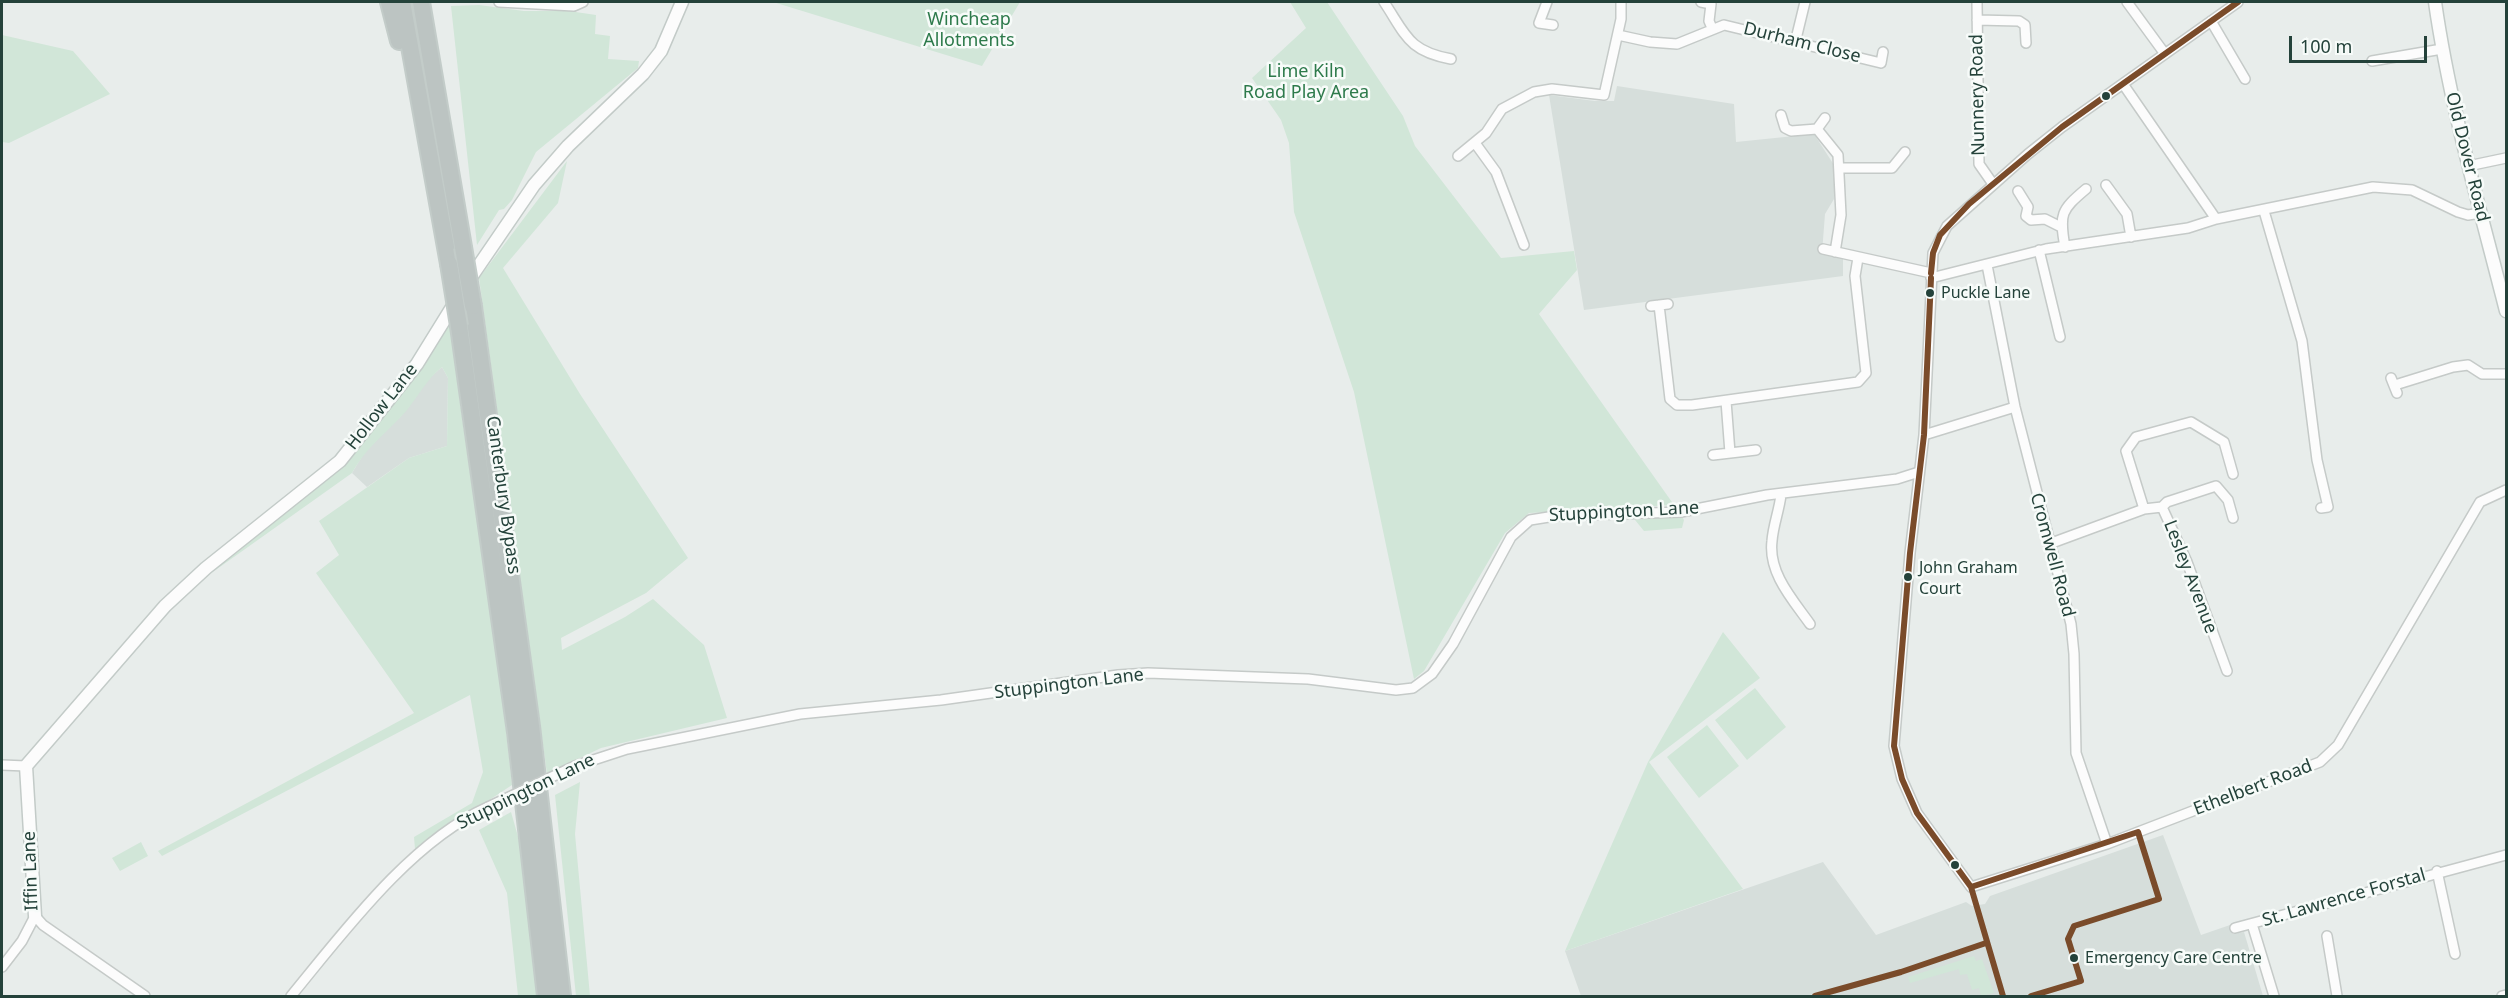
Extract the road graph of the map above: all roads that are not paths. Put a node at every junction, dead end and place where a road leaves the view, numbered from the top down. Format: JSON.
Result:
{"nodes":[{"id":1,"x":389,"y":2,"type":"edge"},
{"id":2,"x":402,"y":2,"type":"edge"},
{"id":3,"x":421,"y":2,"type":"edge"},
{"id":4,"x":501,"y":2,"type":"edge"},
{"id":5,"x":583,"y":2,"type":"edge"},
{"id":6,"x":682,"y":2,"type":"edge"},
{"id":7,"x":1384,"y":2,"type":"edge"},
{"id":8,"x":1547,"y":2,"type":"edge"},
{"id":9,"x":1621,"y":2,"type":"edge"},
{"id":10,"x":1701,"y":2,"type":"edge"},
{"id":11,"x":1805,"y":2,"type":"edge"},
{"id":12,"x":1977,"y":2,"type":"edge"},
{"id":13,"x":2127,"y":2,"type":"edge"},
{"id":14,"x":2238,"y":2,"type":"edge"},
{"id":15,"x":2435,"y":2,"type":"edge"},
{"id":16,"x":1977,"y":20,"type":"junction"},
{"id":17,"x":2211,"y":21,"type":"junction"},
{"id":18,"x":1553,"y":25,"type":"dead end"},
{"id":19,"x":401,"y":28,"type":"junction"},
{"id":20,"x":1712,"y":28,"type":"junction"},
{"id":21,"x":2036,"y":34,"type":"dead end"},
{"id":22,"x":1618,"y":35,"type":"junction"},
{"id":23,"x":1795,"y":43,"type":"junction"},
{"id":24,"x":2442,"y":49,"type":"junction"},
{"id":25,"x":1883,"y":52,"type":"dead end"},
{"id":26,"x":2165,"y":54,"type":"junction"},
{"id":27,"x":1451,"y":59,"type":"dead end"},
{"id":28,"x":2372,"y":61,"type":"dead end"},
{"id":29,"x":2246,"y":74,"type":"dead end"},
{"id":30,"x":2123,"y":84,"type":"junction"},
{"id":31,"x":1781,"y":116,"type":"dead end"},
{"id":32,"x":1826,"y":118,"type":"dead end"},
{"id":33,"x":1817,"y":129,"type":"junction"},
{"id":34,"x":1475,"y":143,"type":"junction"},
{"id":35,"x":1905,"y":152,"type":"dead end"},
{"id":36,"x":1458,"y":156,"type":"dead end"},
{"id":37,"x":2506,"y":158,"type":"edge"},
{"id":38,"x":1839,"y":168,"type":"junction"},
{"id":39,"x":2469,"y":171,"type":"junction"},
{"id":40,"x":1993,"y":184,"type":"junction"},
{"id":41,"x":2106,"y":185,"type":"dead end"},
{"id":42,"x":2086,"y":189,"type":"dead end"},
{"id":43,"x":2018,"y":191,"type":"dead end"},
{"id":44,"x":2480,"y":210,"type":"junction"},
{"id":45,"x":2264,"y":211,"type":"junction"},
{"id":46,"x":1525,"y":212,"type":"dead end"},
{"id":47,"x":1515,"y":216,"type":"junction"},
{"id":48,"x":2216,"y":219,"type":"junction"},
{"id":49,"x":2061,"y":226,"type":"junction"},
{"id":50,"x":2131,"y":237,"type":"junction"},
{"id":51,"x":1524,"y":245,"type":"dead end"},
{"id":52,"x":2065,"y":247,"type":"junction"},
{"id":53,"x":1823,"y":249,"type":"dead end"},
{"id":54,"x":2040,"y":250,"type":"junction"},
{"id":55,"x":1835,"y":252,"type":"junction"},
{"id":56,"x":1858,"y":258,"type":"junction"},
{"id":57,"x":1987,"y":265,"type":"junction"},
{"id":58,"x":1931,"y":275,"type":"junction"},
{"id":59,"x":1659,"y":305,"type":"dead end"},
{"id":60,"x":2506,"y":308,"type":"edge"},
{"id":61,"x":2060,"y":337,"type":"dead end"},
{"id":62,"x":2506,"y":374,"type":"edge"},
{"id":63,"x":2394,"y":385,"type":"dead end"},
{"id":64,"x":1726,"y":400,"type":"junction"},
{"id":65,"x":2015,"y":407,"type":"junction"},
{"id":66,"x":1924,"y":435,"type":"junction"},
{"id":67,"x":1756,"y":450,"type":"dead end"},
{"id":68,"x":1730,"y":453,"type":"junction"},
{"id":69,"x":1713,"y":455,"type":"dead end"},
{"id":70,"x":2229,"y":462,"type":"junction"},
{"id":71,"x":2218,"y":465,"type":"dead end"},
{"id":72,"x":1919,"y":472,"type":"junction"},
{"id":73,"x":2233,"y":474,"type":"dead end"},
{"id":74,"x":2506,"y":490,"type":"edge"},
{"id":75,"x":1781,"y":495,"type":"junction"},
{"id":76,"x":2162,"y":507,"type":"junction"},
{"id":77,"x":2321,"y":508,"type":"dead end"},
{"id":78,"x":2144,"y":509,"type":"junction"},
{"id":79,"x":2234,"y":518,"type":"dead end"},
{"id":80,"x":2049,"y":544,"type":"junction"},
{"id":81,"x":1810,"y":624,"type":"dead end"},
{"id":82,"x":2221,"y":658,"type":"junction"},
{"id":83,"x":2210,"y":663,"type":"dead end"},
{"id":84,"x":2227,"y":670,"type":"dead end"},
{"id":85,"x":2,"y":765,"type":"edge"},
{"id":86,"x":26,"y":766,"type":"junction"},
{"id":87,"x":2107,"y":844,"type":"junction"},
{"id":88,"x":2506,"y":855,"type":"edge"},
{"id":89,"x":2437,"y":872,"type":"junction"},
{"id":90,"x":35,"y":916,"type":"junction"},
{"id":91,"x":2252,"y":924,"type":"junction"},
{"id":92,"x":2235,"y":928,"type":"dead end"},
{"id":93,"x":2328,"y":936,"type":"dead end"},
{"id":94,"x":2455,"y":954,"type":"dead end"},
{"id":95,"x":2,"y":967,"type":"edge"},
{"id":96,"x":144,"y":996,"type":"edge"},
{"id":97,"x":291,"y":996,"type":"edge"},
{"id":98,"x":546,"y":996,"type":"edge"},
{"id":99,"x":562,"y":996,"type":"edge"},
{"id":100,"x":2274,"y":996,"type":"edge"},
{"id":101,"x":2337,"y":996,"type":"edge"}],
"edges":[{"from":1,"to":19,"type":"highway"},
{"from":2,"to":19,"type":"highway","name":"Canterbury Bypass"},
{"from":3,"to":99,"type":"highway","name":"Canterbury Bypass","bridge":true},
{"from":4,"to":5,"type":"street"},
{"from":6,"to":86,"type":"street","name":"Hollow Lane"},
{"from":7,"to":27,"type":"street"},
{"from":8,"to":18,"type":"street"},
{"from":9,"to":22,"type":"street"},
{"from":10,"to":20,"type":"street"},
{"from":11,"to":23,"type":"street"},
{"from":12,"to":16,"type":"street","name":"Nunnery Road"},
{"from":13,"to":26,"type":"street"},
{"from":14,"to":17,"type":"street"},
{"from":15,"to":24,"type":"street","name":"Old Dover Road"},
{"from":16,"to":21,"type":"street"},
{"from":16,"to":40,"type":"street","name":"Nunnery Road"},
{"from":17,"to":26,"type":"street"},
{"from":17,"to":29,"type":"street"},
{"from":19,"to":98,"type":"highway","name":"Canterbury Bypass","bridge":true},
{"from":20,"to":22,"type":"street","name":"Durham Close"},
{"from":20,"to":23,"type":"street","name":"Durham Close"},
{"from":22,"to":34,"type":"street"},
{"from":23,"to":25,"type":"street","name":"Durham Close"},
{"from":24,"to":28,"type":"street"},
{"from":24,"to":39,"type":"street","name":"Old Dover Road"},
{"from":26,"to":30,"type":"street"},
{"from":30,"to":40,"type":"street"},
{"from":30,"to":48,"type":"street"},
{"from":31,"to":33,"type":"street"},
{"from":32,"to":33,"type":"street"},
{"from":33,"to":38,"type":"street"},
{"from":34,"to":36,"type":"street"},
{"from":34,"to":47,"type":"street"},
{"from":35,"to":38,"type":"street"},
{"from":37,"to":39,"type":"street"},
{"from":38,"to":55,"type":"street"},
{"from":39,"to":44,"type":"street","name":"Old Dover Road"},
{"from":40,"to":58,"type":"street"},
{"from":41,"to":50,"type":"street"},
{"from":42,"to":49,"type":"street"},
{"from":43,"to":49,"type":"street"},
{"from":44,"to":45,"type":"street"},
{"from":44,"to":60,"type":"street","name":"Old Dover Road"},
{"from":45,"to":48,"type":"street"},
{"from":45,"to":77,"type":"street"},
{"from":46,"to":47,"type":"street"},
{"from":47,"to":51,"type":"street"},
{"from":48,"to":50,"type":"street"},
{"from":49,"to":52,"type":"street"},
{"from":50,"to":52,"type":"street"},
{"from":52,"to":54,"type":"street"},
{"from":53,"to":55,"type":"street"},
{"from":54,"to":57,"type":"street"},
{"from":54,"to":61,"type":"street"},
{"from":55,"to":56,"type":"street"},
{"from":56,"to":58,"type":"street"},
{"from":56,"to":64,"type":"street"},
{"from":57,"to":58,"type":"street"},
{"from":57,"to":65,"type":"street","name":"Cromwell Road"},
{"from":58,"to":66,"type":"street"},
{"from":59,"to":64,"type":"street"},
{"from":62,"to":63,"type":"street"},
{"from":64,"to":68,"type":"street"},
{"from":65,"to":66,"type":"street"},
{"from":65,"to":80,"type":"street","name":"Cromwell Road"},
{"from":66,"to":72,"type":"street"},
{"from":67,"to":68,"type":"street"},
{"from":68,"to":69,"type":"street"},
{"from":70,"to":71,"type":"street"},
{"from":70,"to":73,"type":"street"},
{"from":70,"to":78,"type":"street"},
{"from":72,"to":75,"type":"street","name":"Stuppington Lane"},
{"from":72,"to":87,"type":"street","name":"Ethelbert Road"},
{"from":74,"to":87,"type":"street","name":"Ethelbert Road"},
{"from":75,"to":81,"type":"street"},
{"from":75,"to":97,"type":"street","name":"Stuppington Lane","bridge":true},
{"from":76,"to":78,"type":"street","name":"Lesley Avenue"},
{"from":76,"to":79,"type":"street"},
{"from":76,"to":82,"type":"street","name":"Lesley Avenue"},
{"from":78,"to":80,"type":"street","name":"Lesley Avenue"},
{"from":80,"to":87,"type":"street","name":"Cromwell Road"},
{"from":82,"to":83,"type":"street"},
{"from":82,"to":84,"type":"street","name":"Lesley Avenue"},
{"from":85,"to":86,"type":"street"},
{"from":86,"to":90,"type":"street","name":"Iffin Lane"},
{"from":88,"to":89,"type":"street","name":"St. Lawrence Forstal"},
{"from":89,"to":91,"type":"street","name":"St. Lawrence Forstal"},
{"from":89,"to":94,"type":"street","name":"St. Lawrence Forstal"},
{"from":90,"to":95,"type":"street","name":"Iffin Lane"},
{"from":90,"to":96,"type":"street"},
{"from":91,"to":92,"type":"street","name":"St. Lawrence Forstal"},
{"from":91,"to":100,"type":"street","name":"St. Lawrence Forstal"},
{"from":93,"to":101,"type":"street"}]}
